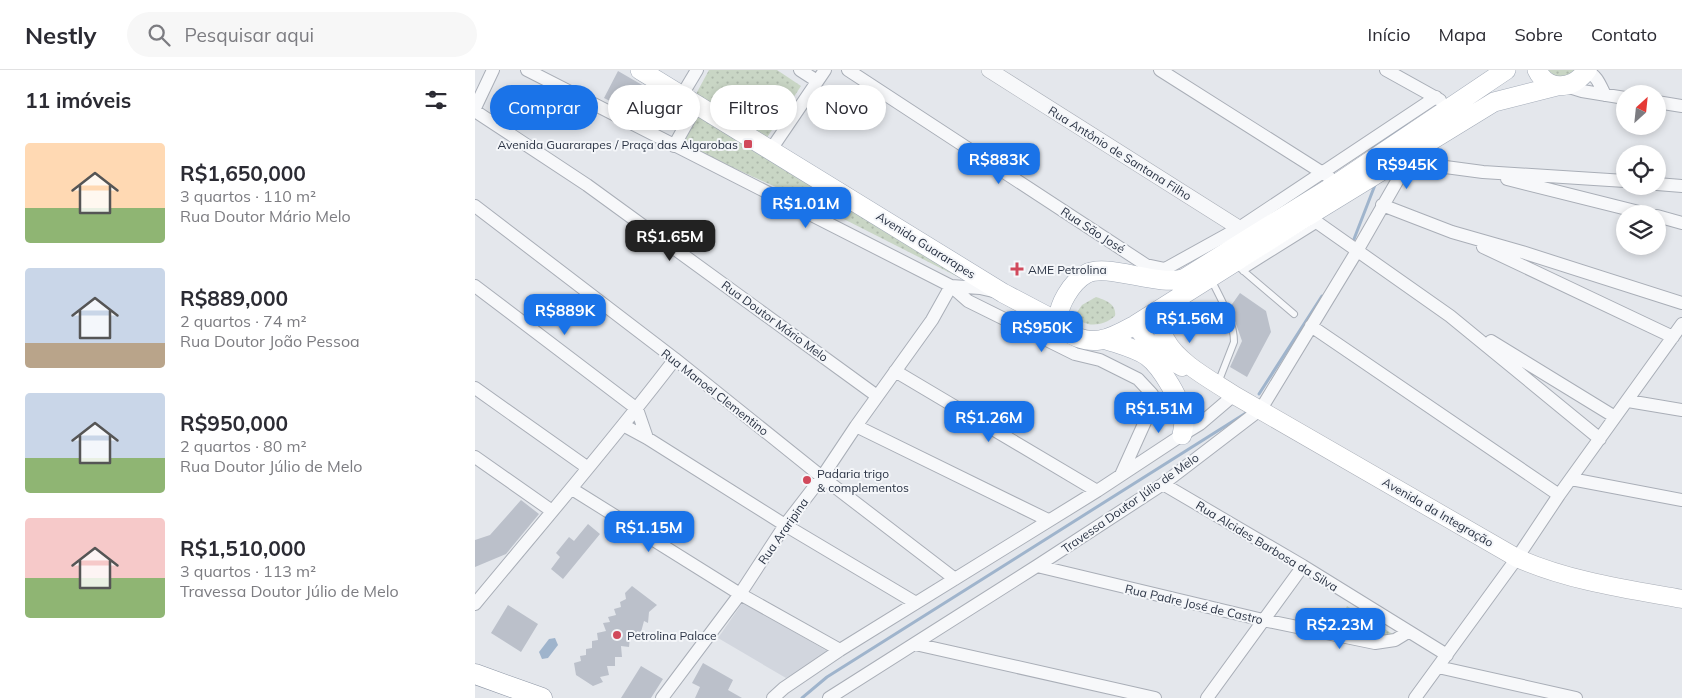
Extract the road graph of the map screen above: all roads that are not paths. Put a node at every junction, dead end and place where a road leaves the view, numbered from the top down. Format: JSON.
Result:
{"nodes":[{"id":1,"x":493,"y":70,"type":"edge"},
{"id":2,"x":527,"y":70,"type":"edge"},
{"id":3,"x":640,"y":70,"type":"edge"},
{"id":4,"x":697,"y":70,"type":"edge"},
{"id":5,"x":801,"y":70,"type":"edge"},
{"id":6,"x":849,"y":70,"type":"edge"},
{"id":7,"x":989,"y":70,"type":"edge"},
{"id":8,"x":1160,"y":70,"type":"edge"},
{"id":9,"x":1386,"y":70,"type":"edge"},
{"id":10,"x":1506,"y":70,"type":"edge"},
{"id":11,"x":1537,"y":70,"type":"edge"},
{"id":12,"x":1586,"y":70,"type":"edge"},
{"id":13,"x":821,"y":75,"type":"edge"},
{"id":14,"x":664,"y":85,"type":"edge"},
{"id":15,"x":693,"y":85,"type":"edge"},
{"id":16,"x":1561,"y":86,"type":"junction"},
{"id":17,"x":1605,"y":95,"type":"junction"},
{"id":18,"x":1436,"y":97,"type":"junction"},
{"id":19,"x":1616,"y":97,"type":"edge"},
{"id":20,"x":1666,"y":103,"type":"edge"},
{"id":21,"x":1682,"y":106,"type":"edge"},
{"id":22,"x":700,"y":107,"type":"edge"},
{"id":23,"x":1452,"y":107,"type":"junction"},
{"id":24,"x":475,"y":109,"type":"edge"},
{"id":25,"x":679,"y":130,"type":"edge"},
{"id":26,"x":674,"y":146,"type":"junction"},
{"id":27,"x":770,"y":151,"type":"junction"},
{"id":28,"x":1405,"y":160,"type":"junction"},
{"id":29,"x":1483,"y":172,"type":"junction"},
{"id":30,"x":1331,"y":178,"type":"junction"},
{"id":31,"x":1616,"y":180,"type":"edge"},
{"id":32,"x":1666,"y":185,"type":"edge"},
{"id":33,"x":1682,"y":186,"type":"edge"},
{"id":34,"x":1383,"y":205,"type":"junction"},
{"id":35,"x":475,"y":206,"type":"edge"},
{"id":36,"x":1616,"y":207,"type":"edge"},
{"id":37,"x":1666,"y":219,"type":"edge"},
{"id":38,"x":1313,"y":220,"type":"junction"},
{"id":39,"x":1682,"y":223,"type":"edge"},
{"id":40,"x":1245,"y":232,"type":"junction"},
{"id":41,"x":1452,"y":232,"type":"junction"},
{"id":42,"x":1357,"y":251,"type":"junction"},
{"id":43,"x":1549,"y":260,"type":"junction"},
{"id":44,"x":1238,"y":267,"type":"junction"},
{"id":45,"x":1167,"y":275,"type":"junction"},
{"id":46,"x":1543,"y":276,"type":"junction"},
{"id":47,"x":1210,"y":278,"type":"junction"},
{"id":48,"x":475,"y":286,"type":"edge"},
{"id":49,"x":951,"y":286,"type":"junction"},
{"id":50,"x":1003,"y":293,"type":"junction"},
{"id":51,"x":1682,"y":302,"type":"edge"},
{"id":52,"x":1161,"y":309,"type":"junction"},
{"id":53,"x":1293,"y":314,"type":"dead end"},
{"id":54,"x":1450,"y":316,"type":"junction"},
{"id":55,"x":1060,"y":323,"type":"junction"},
{"id":56,"x":1135,"y":325,"type":"junction"},
{"id":57,"x":1311,"y":326,"type":"junction"},
{"id":58,"x":1679,"y":329,"type":"edge"},
{"id":59,"x":1104,"y":339,"type":"junction"},
{"id":60,"x":675,"y":359,"type":"junction"},
{"id":61,"x":895,"y":371,"type":"junction"},
{"id":62,"x":1556,"y":381,"type":"junction"},
{"id":63,"x":1215,"y":383,"type":"junction"},
{"id":64,"x":475,"y":388,"type":"edge"},
{"id":65,"x":1233,"y":395,"type":"junction"},
{"id":66,"x":1546,"y":395,"type":"junction"},
{"id":67,"x":877,"y":396,"type":"junction"},
{"id":68,"x":1628,"y":401,"type":"junction"},
{"id":69,"x":637,"y":408,"type":"junction"},
{"id":70,"x":1261,"y":410,"type":"junction"},
{"id":71,"x":1682,"y":410,"type":"edge"},
{"id":72,"x":1615,"y":417,"type":"junction"},
{"id":73,"x":623,"y":425,"type":"junction"},
{"id":74,"x":856,"y":426,"type":"junction"},
{"id":75,"x":1183,"y":435,"type":"junction"},
{"id":76,"x":647,"y":438,"type":"junction"},
{"id":77,"x":1600,"y":438,"type":"junction"},
{"id":78,"x":475,"y":457,"type":"edge"},
{"id":79,"x":588,"y":468,"type":"junction"},
{"id":80,"x":1121,"y":475,"type":"junction"},
{"id":81,"x":822,"y":477,"type":"junction"},
{"id":82,"x":1571,"y":479,"type":"junction"},
{"id":83,"x":1163,"y":484,"type":"junction"},
{"id":84,"x":572,"y":489,"type":"junction"},
{"id":85,"x":1097,"y":491,"type":"junction"},
{"id":86,"x":1559,"y":495,"type":"junction"},
{"id":87,"x":1682,"y":500,"type":"edge"},
{"id":88,"x":553,"y":511,"type":"junction"},
{"id":89,"x":1048,"y":520,"type":"junction"},
{"id":90,"x":785,"y":525,"type":"junction"},
{"id":91,"x":1517,"y":558,"type":"junction"},
{"id":92,"x":1037,"y":566,"type":"junction"},
{"id":93,"x":1303,"y":566,"type":"junction"},
{"id":94,"x":955,"y":579,"type":"junction"},
{"id":95,"x":740,"y":594,"type":"junction"},
{"id":96,"x":1682,"y":599,"type":"edge"},
{"id":97,"x":916,"y":603,"type":"junction"},
{"id":98,"x":475,"y":604,"type":"edge"},
{"id":99,"x":1263,"y":620,"type":"junction"},
{"id":100,"x":1408,"y":632,"type":"junction"},
{"id":101,"x":915,"y":644,"type":"junction"},
{"id":102,"x":840,"y":650,"type":"junction"},
{"id":103,"x":1447,"y":655,"type":"junction"},
{"id":104,"x":1438,"y":667,"type":"junction"},
{"id":105,"x":475,"y":674,"type":"edge"},
{"id":106,"x":542,"y":698,"type":"edge"},
{"id":107,"x":662,"y":698,"type":"edge"},
{"id":108,"x":773,"y":698,"type":"edge"},
{"id":109,"x":829,"y":698,"type":"edge"},
{"id":110,"x":1155,"y":698,"type":"edge"},
{"id":111,"x":1207,"y":698,"type":"edge"},
{"id":112,"x":1415,"y":698,"type":"edge"},
{"id":113,"x":1576,"y":698,"type":"edge"}],
"edges":[{"from":1,"to":24,"type":"street"},
{"from":2,"to":26,"type":"street"},
{"from":3,"to":14,"type":"main road","name":"Avenida Guararapes"},
{"from":4,"to":15,"type":"street"},
{"from":5,"to":13,"type":"street"},
{"from":6,"to":45,"type":"street","name":"Rua São José"},
{"from":7,"to":40,"type":"street","name":"Rua Antônio de Santana Filho"},
{"from":8,"to":30,"type":"street"},
{"from":9,"to":18,"type":"street"},
{"from":10,"to":23,"type":"main road"},
{"from":11,"to":16,"type":"main road"},
{"from":12,"to":16,"type":"main road"},
{"from":12,"to":17,"type":"street"},
{"from":13,"to":27,"type":"street"},
{"from":16,"to":17,"type":"street"},
{"from":16,"to":28,"type":"main road"},
{"from":17,"to":19,"type":"street"},
{"from":18,"to":23,"type":"street"},
{"from":18,"to":30,"type":"street"},
{"from":20,"to":21,"type":"street"},
{"from":22,"to":27,"type":"main road","name":"Avenida Guararapes"},
{"from":23,"to":30,"type":"main road"},
{"from":24,"to":67,"type":"street","name":"Rua Doutor Mário Melo"},
{"from":25,"to":26,"type":"street"},
{"from":26,"to":49,"type":"street"},
{"from":27,"to":50,"type":"main road","name":"Avenida Guararapes"},
{"from":28,"to":29,"type":"street"},
{"from":28,"to":34,"type":"street","name":"Travessa Doutor Júlio de Melo"},
{"from":28,"to":38,"type":"main road"},
{"from":29,"to":31,"type":"street"},
{"from":29,"to":36,"type":"street"},
{"from":30,"to":40,"type":"main road"},
{"from":32,"to":33,"type":"street"},
{"from":34,"to":41,"type":"street"},
{"from":34,"to":42,"type":"street","name":"Travessa Doutor Júlio de Melo"},
{"from":35,"to":60,"type":"street","name":"Rua Manoel Clementino"},
{"from":37,"to":39,"type":"street"},
{"from":38,"to":42,"type":"street"},
{"from":38,"to":44,"type":"main road"},
{"from":40,"to":45,"type":"main road"},
{"from":41,"to":43,"type":"street"},
{"from":41,"to":46,"type":"street"},
{"from":42,"to":54,"type":"street"},
{"from":42,"to":57,"type":"street","name":"Travessa Doutor Júlio de Melo"},
{"from":43,"to":46,"type":"street"},
{"from":43,"to":51,"type":"street"},
{"from":44,"to":47,"type":"main road"},
{"from":44,"to":53,"type":"lane"},
{"from":45,"to":55,"type":"main road"},
{"from":46,"to":58,"type":"street"},
{"from":47,"to":52,"type":"main road"},
{"from":47,"to":63,"type":"lane"},
{"from":48,"to":69,"type":"street"},
{"from":49,"to":50,"type":"street"},
{"from":49,"to":61,"type":"street","name":"Rua Araripina"},
{"from":49,"to":80,"type":"street"},
{"from":50,"to":55,"type":"main road","name":"Avenida Guararapes"},
{"from":52,"to":56,"type":"main road"},
{"from":52,"to":63,"type":"main road","name":"Avenida da Integração"},
{"from":54,"to":62,"type":"street"},
{"from":54,"to":66,"type":"street"},
{"from":55,"to":59,"type":"main road","name":"Avenida Guararapes"},
{"from":56,"to":59,"type":"main road"},
{"from":56,"to":63,"type":"main road","name":"Avenida da Integração"},
{"from":57,"to":70,"type":"street","name":"Travessa Doutor Júlio de Melo"},
{"from":57,"to":86,"type":"street"},
{"from":58,"to":68,"type":"street"},
{"from":59,"to":75,"type":"main road"},
{"from":60,"to":69,"type":"street"},
{"from":60,"to":81,"type":"street","name":"Rua Manoel Clementino"},
{"from":61,"to":67,"type":"street","name":"Rua Araripina"},
{"from":61,"to":85,"type":"street"},
{"from":62,"to":66,"type":"street"},
{"from":62,"to":72,"type":"street"},
{"from":63,"to":65,"type":"main road","name":"Avenida da Integração"},
{"from":64,"to":79,"type":"street"},
{"from":65,"to":70,"type":"main road","name":"Avenida da Integração"},
{"from":65,"to":75,"type":"street","name":"Travessa Doutor Júlio de Melo"},
{"from":66,"to":77,"type":"street"},
{"from":67,"to":74,"type":"street","name":"Rua Araripina"},
{"from":68,"to":71,"type":"street"},
{"from":68,"to":72,"type":"street"},
{"from":69,"to":73,"type":"street"},
{"from":69,"to":76,"type":"street"},
{"from":70,"to":83,"type":"street","name":"Travessa Doutor Júlio de Melo"},
{"from":70,"to":91,"type":"main road","name":"Avenida da Integração"},
{"from":72,"to":77,"type":"street"},
{"from":73,"to":76,"type":"street"},
{"from":73,"to":79,"type":"street"},
{"from":74,"to":81,"type":"street","name":"Rua Araripina"},
{"from":74,"to":89,"type":"street"},
{"from":75,"to":80,"type":"street","name":"Travessa Doutor Júlio de Melo"},
{"from":76,"to":90,"type":"street"},
{"from":77,"to":82,"type":"street"},
{"from":78,"to":88,"type":"street"},
{"from":79,"to":84,"type":"street"},
{"from":80,"to":85,"type":"street","name":"Travessa Doutor Júlio de Melo"},
{"from":81,"to":90,"type":"street","name":"Rua Araripina"},
{"from":81,"to":94,"type":"street","name":"Rua Manoel Clementino"},
{"from":82,"to":86,"type":"street"},
{"from":82,"to":87,"type":"street"},
{"from":83,"to":92,"type":"street","name":"Travessa Doutor Júlio de Melo"},
{"from":83,"to":93,"type":"street","name":"Rua Alcides Barbosa da Silva"},
{"from":84,"to":88,"type":"street"},
{"from":84,"to":95,"type":"street"},
{"from":85,"to":89,"type":"street","name":"Travessa Doutor Júlio de Melo"},
{"from":86,"to":91,"type":"street"},
{"from":88,"to":98,"type":"street"},
{"from":89,"to":94,"type":"street","name":"Travessa Doutor Júlio de Melo"},
{"from":90,"to":95,"type":"street","name":"Rua Araripina"},
{"from":90,"to":97,"type":"street"},
{"from":91,"to":96,"type":"main road","name":"Avenida da Integração"},
{"from":91,"to":103,"type":"street"},
{"from":92,"to":99,"type":"street","name":"Rua Padre José de Castro"},
{"from":92,"to":101,"type":"street","name":"Travessa Doutor Júlio de Melo"},
{"from":93,"to":99,"type":"street"},
{"from":93,"to":100,"type":"street","name":"Rua Alcides Barbosa da Silva"},
{"from":94,"to":97,"type":"street","name":"Travessa Doutor Júlio de Melo"},
{"from":95,"to":102,"type":"street"},
{"from":95,"to":107,"type":"street","name":"Rua Araripina"},
{"from":97,"to":102,"type":"street","name":"Travessa Doutor Júlio de Melo"},
{"from":99,"to":100,"type":"street","name":"Rua Padre José de Castro"},
{"from":99,"to":111,"type":"street"},
{"from":100,"to":103,"type":"street","name":"Rua Alcides Barbosa da Silva"},
{"from":101,"to":109,"type":"street","name":"Travessa Doutor Júlio de Melo"},
{"from":101,"to":110,"type":"street"},
{"from":102,"to":108,"type":"street","name":"Travessa Doutor Júlio de Melo"},
{"from":103,"to":104,"type":"street"},
{"from":104,"to":112,"type":"street"},
{"from":104,"to":113,"type":"street"},
{"from":105,"to":106,"type":"highway"}]}
